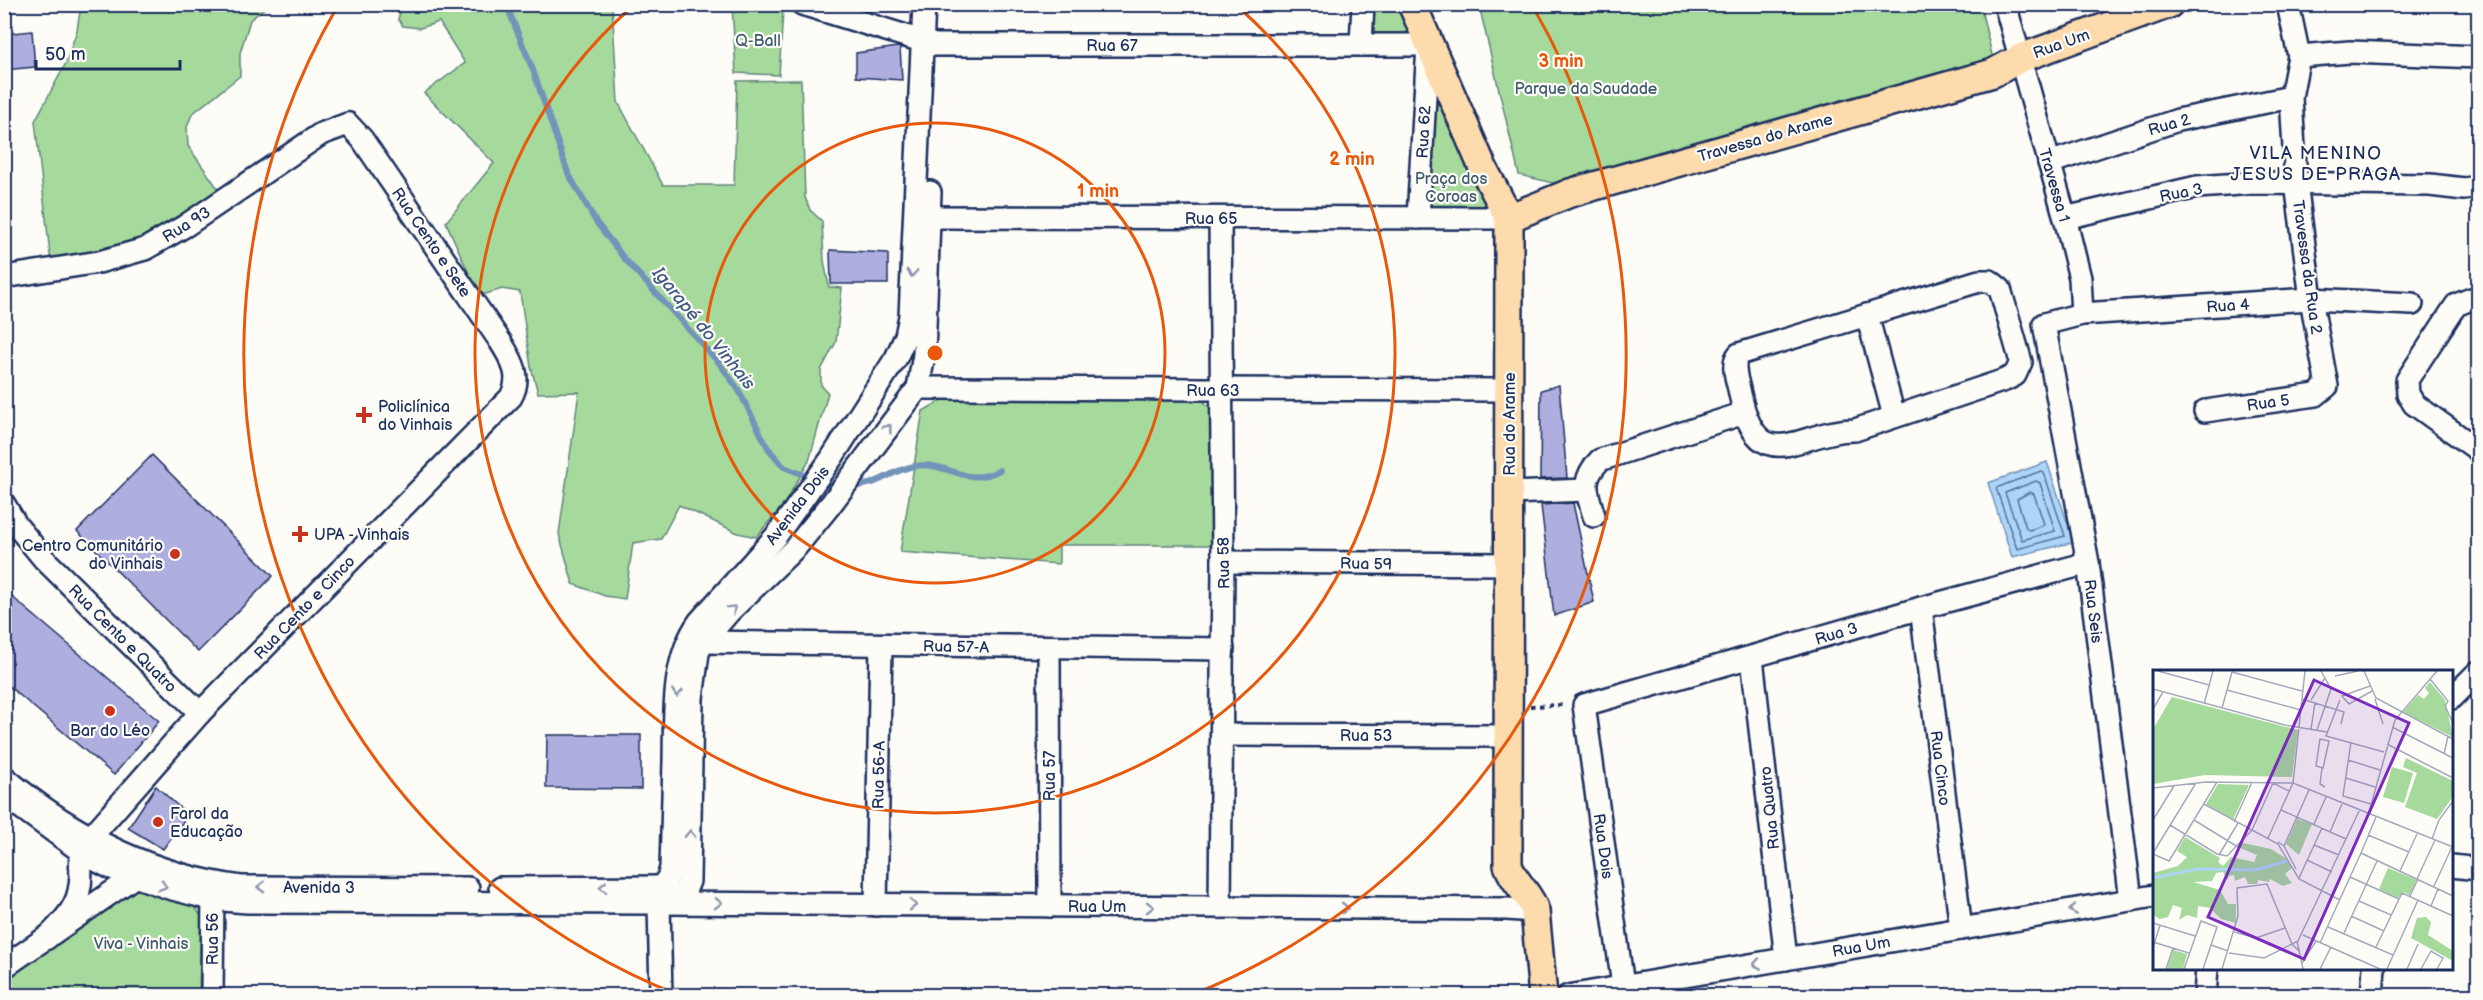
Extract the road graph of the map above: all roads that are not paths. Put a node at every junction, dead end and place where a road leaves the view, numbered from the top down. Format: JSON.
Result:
{"nodes":[{"id":1,"x":802,"y":4,"type":"edge"},
{"id":2,"x":924,"y":4,"type":"edge"},
{"id":3,"x":937,"y":4,"type":"edge"},
{"id":4,"x":1362,"y":4,"type":"edge"},
{"id":5,"x":1412,"y":4,"type":"edge"},
{"id":6,"x":2005,"y":4,"type":"edge"},
{"id":7,"x":2169,"y":4,"type":"edge"},
{"id":8,"x":2288,"y":4,"type":"edge"},
{"id":9,"x":928,"y":43,"type":"junction"},
{"id":10,"x":1361,"y":45,"type":"junction"},
{"id":11,"x":1428,"y":45,"type":"junction"},
{"id":12,"x":2299,"y":56,"type":"junction"},
{"id":13,"x":2478,"y":57,"type":"edge"},
{"id":14,"x":2020,"y":58,"type":"junction"},
{"id":15,"x":2291,"y":97,"type":"junction"},
{"id":16,"x":348,"y":124,"type":"joint"},
{"id":17,"x":2049,"y":163,"type":"junction"},
{"id":18,"x":2296,"y":183,"type":"junction"},
{"id":19,"x":2478,"y":187,"type":"edge"},
{"id":20,"x":922,"y":217,"type":"junction"},
{"id":21,"x":1220,"y":218,"type":"junction"},
{"id":22,"x":1418,"y":218,"type":"junction"},
{"id":23,"x":1509,"y":218,"type":"junction"},
{"id":24,"x":2065,"y":218,"type":"junction"},
{"id":25,"x":4,"y":278,"type":"edge"},
{"id":26,"x":2311,"y":299,"type":"junction"},
{"id":27,"x":2478,"y":300,"type":"edge"},
{"id":28,"x":2412,"y":304,"type":"dead end"},
{"id":29,"x":2082,"y":314,"type":"junction"},
{"id":30,"x":1867,"y":315,"type":"junction"},
{"id":31,"x":2044,"y":324,"type":"joint"},
{"id":32,"x":513,"y":363,"type":"joint"},
{"id":33,"x":2327,"y":386,"type":"joint"},
{"id":34,"x":918,"y":388,"type":"junction"},
{"id":35,"x":1220,"y":390,"type":"junction"},
{"id":36,"x":1509,"y":390,"type":"junction"},
{"id":37,"x":2205,"y":411,"type":"dead end"},
{"id":38,"x":1744,"y":413,"type":"junction"},
{"id":39,"x":1894,"y":416,"type":"junction"},
{"id":40,"x":2478,"y":450,"type":"edge"},
{"id":41,"x":1586,"y":490,"type":"junction"},
{"id":42,"x":1509,"y":493,"type":"junction"},
{"id":43,"x":4,"y":504,"type":"edge"},
{"id":44,"x":1594,"y":516,"type":"dead end"},
{"id":45,"x":1223,"y":562,"type":"junction"},
{"id":46,"x":2088,"y":563,"type":"junction"},
{"id":47,"x":1509,"y":564,"type":"junction"},
{"id":48,"x":1921,"y":608,"type":"junction"},
{"id":49,"x":696,"y":640,"type":"junction"},
{"id":50,"x":881,"y":645,"type":"junction"},
{"id":51,"x":1048,"y":647,"type":"junction"},
{"id":52,"x":1223,"y":649,"type":"junction"},
{"id":53,"x":1752,"y":658,"type":"junction"},
{"id":54,"x":2478,"y":672,"type":"edge"},
{"id":55,"x":2453,"y":696,"type":"edge"},
{"id":56,"x":1584,"y":705,"type":"joint"},
{"id":57,"x":200,"y":713,"type":"junction"},
{"id":58,"x":1223,"y":735,"type":"junction"},
{"id":59,"x":1509,"y":735,"type":"junction"},
{"id":60,"x":4,"y":777,"type":"edge"},
{"id":61,"x":4,"y":795,"type":"edge"},
{"id":62,"x":85,"y":844,"type":"junction"},
{"id":63,"x":1508,"y":865,"type":"junction"},
{"id":64,"x":2453,"y":866,"type":"edge"},
{"id":65,"x":135,"y":868,"type":"junction"},
{"id":66,"x":2478,"y":869,"type":"edge"},
{"id":67,"x":212,"y":891,"type":"junction"},
{"id":68,"x":2153,"y":896,"type":"edge"},
{"id":69,"x":663,"y":898,"type":"junction"},
{"id":70,"x":2131,"y":900,"type":"junction"},
{"id":71,"x":876,"y":905,"type":"junction"},
{"id":72,"x":1050,"y":906,"type":"junction"},
{"id":73,"x":1220,"y":907,"type":"junction"},
{"id":74,"x":1507,"y":909,"type":"junction"},
{"id":75,"x":1535,"y":912,"type":"junction"},
{"id":76,"x":1961,"y":929,"type":"junction"},
{"id":77,"x":47,"y":938,"type":"junction"},
{"id":78,"x":1786,"y":959,"type":"junction"},
{"id":79,"x":4,"y":967,"type":"edge"},
{"id":80,"x":2207,"y":970,"type":"edge"},
{"id":81,"x":2374,"y":970,"type":"edge"},
{"id":82,"x":1623,"y":986,"type":"junction"},
{"id":83,"x":212,"y":996,"type":"edge"},
{"id":84,"x":661,"y":996,"type":"edge"},
{"id":85,"x":1543,"y":996,"type":"edge"},
{"id":86,"x":1568,"y":996,"type":"edge"},
{"id":87,"x":2205,"y":996,"type":"edge"},
{"id":88,"x":2372,"y":996,"type":"edge"}],
"edges":[{"from":1,"to":9,"type":"street","name":"Rua 67"},
{"from":2,"to":9,"type":"street","name":"Avenida Dois"},
{"from":3,"to":9,"type":"street","name":"Avenida Dois"},
{"from":4,"to":10,"type":"street"},
{"from":5,"to":11,"type":"main road","name":"Rua do Arame"},
{"from":6,"to":14,"type":"street","name":"Travessa 1"},
{"from":7,"to":14,"type":"main road","name":"Rua Um"},
{"from":8,"to":12,"type":"street","name":"Travessa da Rua 2"},
{"from":9,"to":10,"type":"street","name":"Rua 67"},
{"from":9,"to":20,"type":"street","name":"Avenida Dois"},
{"from":10,"to":11,"type":"street","name":"Rua 67"},
{"from":11,"to":22,"type":"street","name":"Rua 62"},
{"from":11,"to":23,"type":"main road","name":"Rua do Arame"},
{"from":12,"to":13,"type":"street"},
{"from":12,"to":15,"type":"street","name":"Travessa da Rua 2"},
{"from":14,"to":17,"type":"street","name":"Travessa 1"},
{"from":14,"to":23,"type":"main road","name":"Travessa do Arame"},
{"from":15,"to":17,"type":"street","name":"Rua 2"},
{"from":15,"to":18,"type":"street","name":"Travessa da Rua 2"},
{"from":16,"to":25,"type":"street","name":"Rua 93"},
{"from":16,"to":32,"type":"street","name":"Rua Cento e Sete"},
{"from":17,"to":24,"type":"street","name":"Travessa 1"},
{"from":18,"to":19,"type":"street","name":"Rua 3"},
{"from":18,"to":24,"type":"street","name":"Rua 3"},
{"from":18,"to":26,"type":"street","name":"Travessa da Rua 2"},
{"from":20,"to":21,"type":"street","name":"Rua 65"},
{"from":20,"to":34,"type":"street","name":"Avenida Dois"},
{"from":20,"to":49,"type":"street","name":"Avenida Dois","one_way":true},
{"from":21,"to":22,"type":"street","name":"Rua 65"},
{"from":21,"to":35,"type":"street","name":"Rua 58"},
{"from":22,"to":23,"type":"street","name":"Rua 65"},
{"from":23,"to":36,"type":"main road","name":"Rua do Arame"},
{"from":24,"to":29,"type":"street","name":"Travessa 1"},
{"from":26,"to":28,"type":"street","name":"Rua 4"},
{"from":26,"to":29,"type":"street","name":"Rua 4"},
{"from":26,"to":33,"type":"street","name":"Travessa da Rua 2"},
{"from":27,"to":40,"type":"street"},
{"from":29,"to":31,"type":"street","name":"Rua 4"},
{"from":30,"to":38,"type":"street"},
{"from":30,"to":39,"type":"street"},
{"from":30,"to":39,"type":"street"},
{"from":31,"to":46,"type":"street","name":"Rua Seis"},
{"from":32,"to":57,"type":"street","name":"Rua Cento e Cinco"},
{"from":33,"to":37,"type":"street","name":"Rua 5"},
{"from":34,"to":35,"type":"street","name":"Rua 63"},
{"from":49,"to":34,"type":"street","name":"Avenida Dois","one_way":true},
{"from":35,"to":36,"type":"street","name":"Rua 63"},
{"from":35,"to":45,"type":"street","name":"Rua 58"},
{"from":36,"to":42,"type":"main road","name":"Rua do Arame"},
{"from":38,"to":39,"type":"street"},
{"from":38,"to":41,"type":"street"},
{"from":41,"to":42,"type":"street"},
{"from":41,"to":44,"type":"street"},
{"from":42,"to":47,"type":"main road","name":"Rua do Arame"},
{"from":43,"to":57,"type":"street","name":"Rua Cento e Quatro"},
{"from":45,"to":47,"type":"street","name":"Rua 59"},
{"from":45,"to":52,"type":"street","name":"Rua 58"},
{"from":46,"to":48,"type":"street","name":"Rua 3"},
{"from":46,"to":70,"type":"street","name":"Rua Seis"},
{"from":47,"to":59,"type":"main road","name":"Rua do Arame"},
{"from":48,"to":53,"type":"street","name":"Rua 3"},
{"from":48,"to":76,"type":"street","name":"Rua Cinco"},
{"from":49,"to":50,"type":"street","name":"Rua 57-A"},
{"from":49,"to":69,"type":"street","name":"Avenida Dois"},
{"from":50,"to":51,"type":"street","name":"Rua 57-A"},
{"from":50,"to":71,"type":"street","name":"Rua 56-A"},
{"from":51,"to":52,"type":"street","name":"Rua 57-A"},
{"from":51,"to":72,"type":"street","name":"Rua 57"},
{"from":52,"to":58,"type":"street","name":"Rua 58"},
{"from":53,"to":56,"type":"street","name":"Rua 3"},
{"from":53,"to":78,"type":"street","name":"Rua Quatro"},
{"from":54,"to":55,"type":"street"},
{"from":56,"to":82,"type":"street","name":"Rua Dois"},
{"from":57,"to":62,"type":"street","name":"Rua Cento e Cinco"},
{"from":58,"to":59,"type":"street","name":"Rua 53"},
{"from":58,"to":73,"type":"street","name":"Rua 58"},
{"from":59,"to":63,"type":"main road","name":"Rua do Arame"},
{"from":60,"to":62,"type":"street","name":"Avenida 3"},
{"from":61,"to":62,"type":"street","name":"Avenida 3"},
{"from":62,"to":65,"type":"street","name":"Avenida 3"},
{"from":62,"to":77,"type":"street"},
{"from":63,"to":74,"type":"street"},
{"from":63,"to":75,"type":"main road"},
{"from":64,"to":66,"type":"street"},
{"from":65,"to":67,"type":"street","name":"Avenida 3"},
{"from":65,"to":77,"type":"street"},
{"from":67,"to":69,"type":"street","name":"Avenida 3"},
{"from":67,"to":83,"type":"street","name":"Rua 56"},
{"from":68,"to":70,"type":"street","name":"Rua Um"},
{"from":69,"to":71,"type":"street","name":"Rua Um","one_way":true},
{"from":69,"to":84,"type":"street"},
{"from":70,"to":76,"type":"street","name":"Rua Um","one_way":true},
{"from":71,"to":72,"type":"street","name":"Rua Um","one_way":true},
{"from":72,"to":73,"type":"street","name":"Rua Um","one_way":true},
{"from":73,"to":74,"type":"street","name":"Rua Um","one_way":true},
{"from":74,"to":75,"type":"street","name":"Rua Um"},
{"from":75,"to":85,"type":"main road"},
{"from":76,"to":78,"type":"street","name":"Rua Um"},
{"from":77,"to":79,"type":"street"},
{"from":78,"to":82,"type":"street","name":"Rua Um","one_way":true},
{"from":80,"to":87,"type":"street"},
{"from":81,"to":88,"type":"street"},
{"from":82,"to":86,"type":"street","name":"Rua Um"}]}
